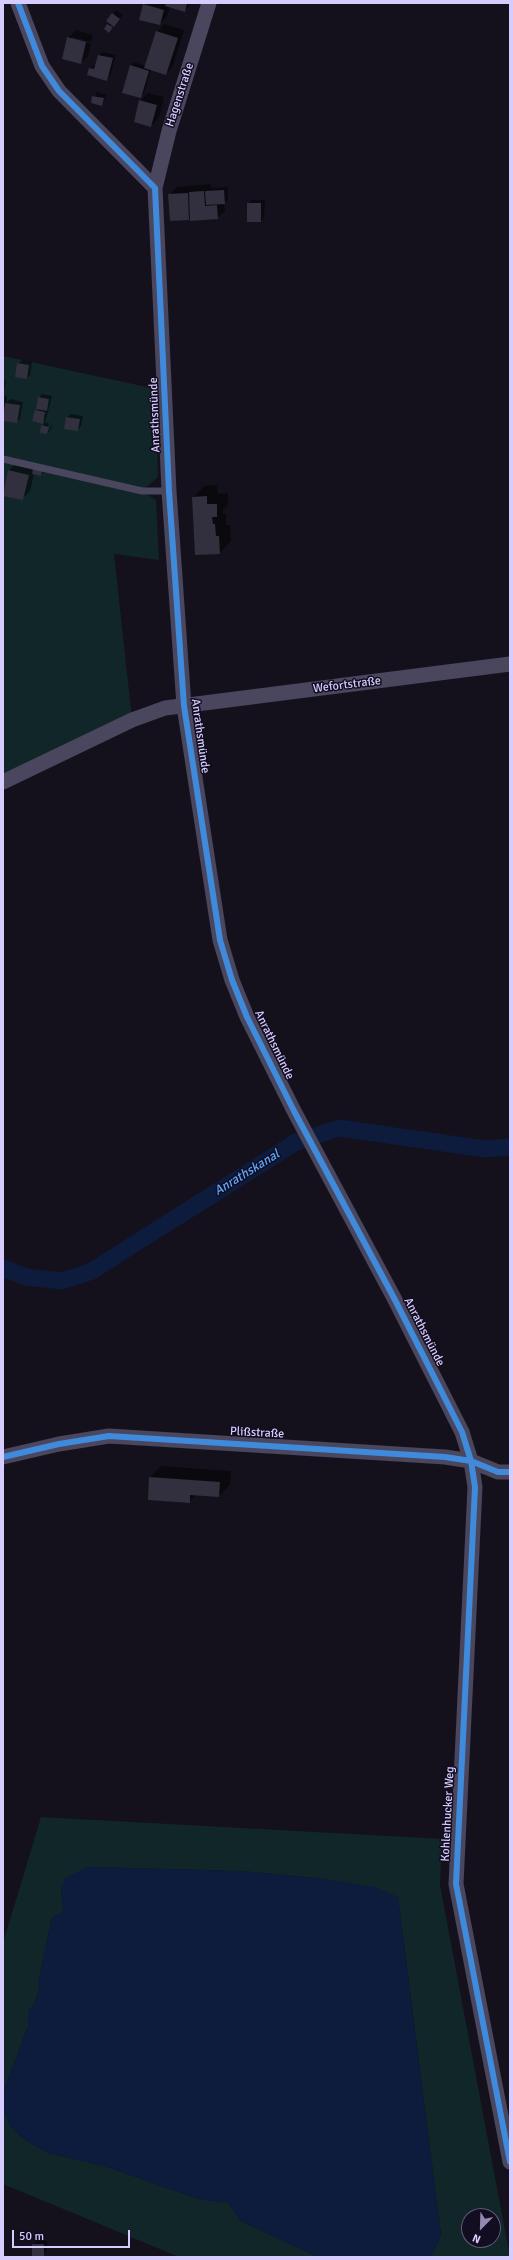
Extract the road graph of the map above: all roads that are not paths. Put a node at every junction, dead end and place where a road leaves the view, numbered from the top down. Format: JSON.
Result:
{"nodes":[{"id":1,"x":18,"y":3,"type":"edge"},
{"id":2,"x":209,"y":3,"type":"edge"},
{"id":3,"x":155,"y":188,"type":"junction"},
{"id":4,"x":3,"y":459,"type":"edge"},
{"id":5,"x":169,"y":491,"type":"junction"},
{"id":6,"x":510,"y":664,"type":"edge"},
{"id":7,"x":184,"y":706,"type":"junction"},
{"id":8,"x":3,"y":782,"type":"edge"},
{"id":9,"x":3,"y":1457,"type":"edge"},
{"id":10,"x":471,"y":1462,"type":"junction"},
{"id":11,"x":510,"y":1472,"type":"edge"},
{"id":12,"x":510,"y":2162,"type":"edge"}],
"edges":[{"from":1,"to":3,"type":"street"},
{"from":2,"to":3,"type":"street","name":"Hagenstraße"},
{"from":3,"to":5,"type":"street","name":"Anrathsmünde"},
{"from":4,"to":5,"type":"lane"},
{"from":5,"to":7,"type":"street","name":"Anrathsmünde"},
{"from":6,"to":7,"type":"street","name":"Wefortstraße"},
{"from":7,"to":8,"type":"street","name":"Anrathsmünde"},
{"from":7,"to":10,"type":"street","name":"Anrathsmünde"},
{"from":9,"to":10,"type":"street","name":"Plißstraße"},
{"from":10,"to":11,"type":"street","name":"Plißstraße"},
{"from":10,"to":12,"type":"street","name":"Kohlenhucker Weg"}]}
